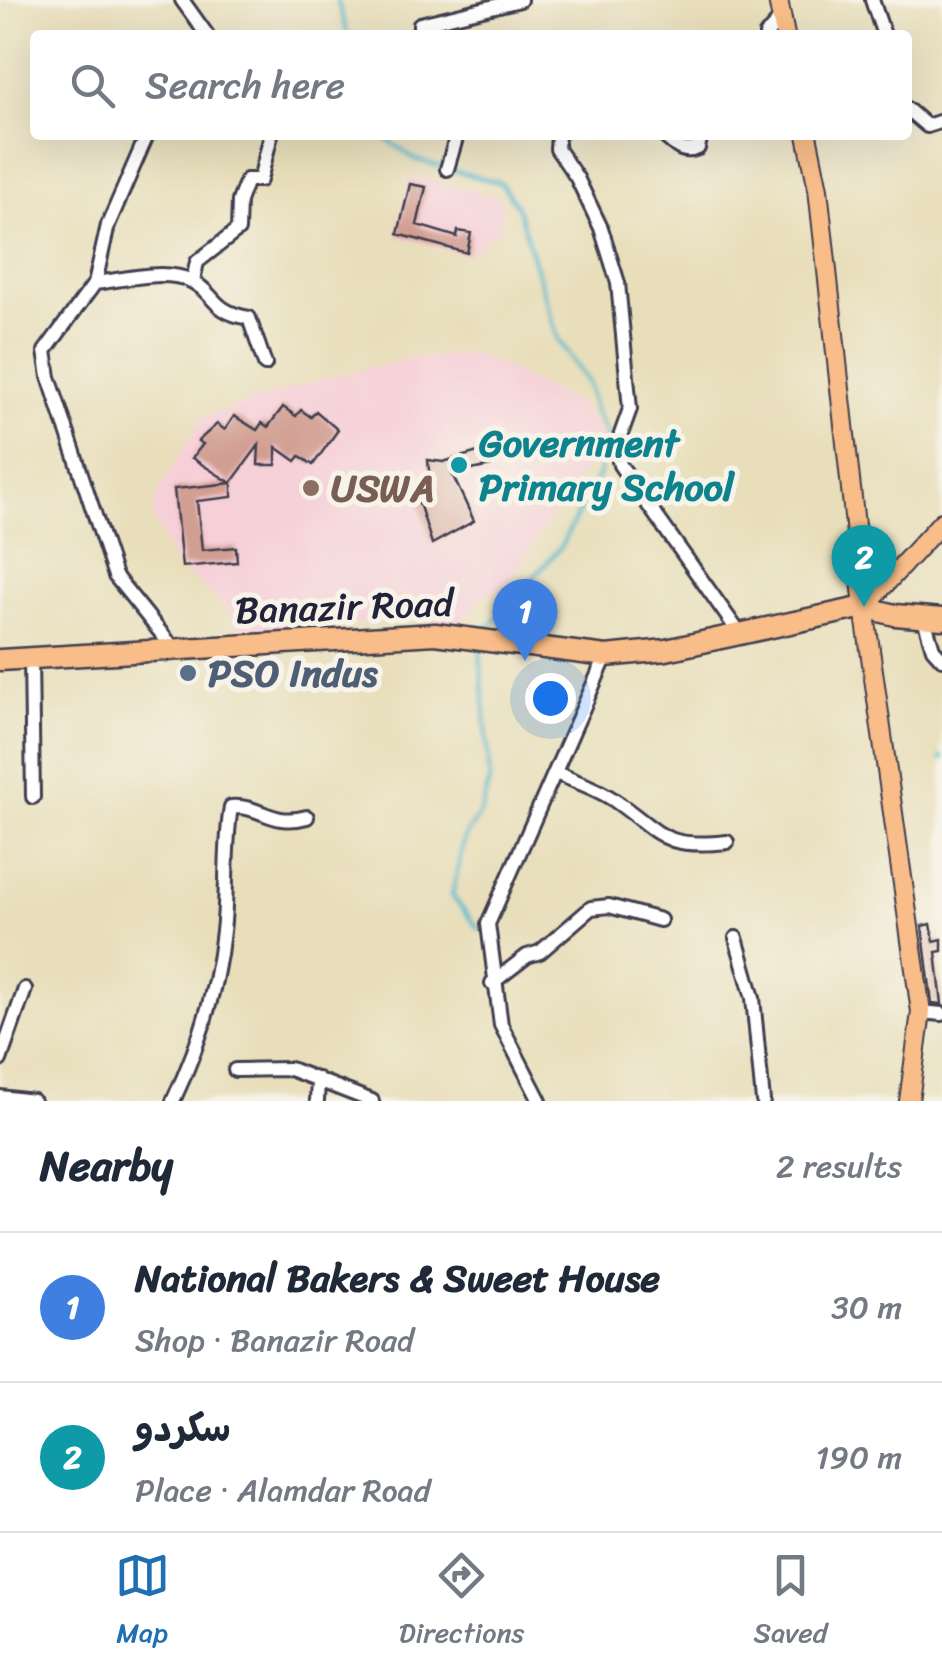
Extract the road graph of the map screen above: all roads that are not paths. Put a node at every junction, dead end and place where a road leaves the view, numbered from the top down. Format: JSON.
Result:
{"nodes":[{"id":1,"x":182,"y":0,"type":"edge"},
{"id":2,"x":520,"y":0,"type":"edge"},
{"id":3,"x":872,"y":0,"type":"edge"},
{"id":4,"x":204,"y":30,"type":"edge"},
{"id":5,"x":420,"y":30,"type":"edge"},
{"id":6,"x":882,"y":30,"type":"edge"},
{"id":7,"x":912,"y":114,"type":"edge"},
{"id":8,"x":942,"y":121,"type":"edge"},
{"id":9,"x":145,"y":140,"type":"edge"},
{"id":10,"x":271,"y":140,"type":"edge"},
{"id":11,"x":456,"y":140,"type":"edge"},
{"id":12,"x":558,"y":140,"type":"edge"},
{"id":13,"x":669,"y":140,"type":"edge"},
{"id":14,"x":700,"y":140,"type":"edge"},
{"id":15,"x":807,"y":140,"type":"edge"},
{"id":16,"x":447,"y":169,"type":"dead end"},
{"id":17,"x":193,"y":281,"type":"junction"},
{"id":18,"x":95,"y":283,"type":"junction"},
{"id":19,"x":266,"y":364,"type":"dead end"},
{"id":20,"x":942,"y":522,"type":"edge"},
{"id":21,"x":864,"y":607,"type":"junction"},
{"id":22,"x":933,"y":619,"type":"edge"},
{"id":23,"x":740,"y":634,"type":"junction"},
{"id":24,"x":174,"y":649,"type":"junction"},
{"id":25,"x":606,"y":656,"type":"junction"},
{"id":26,"x":31,"y":658,"type":"junction"},
{"id":27,"x":942,"y":658,"type":"edge"},
{"id":28,"x":0,"y":660,"type":"edge"},
{"id":29,"x":556,"y":773,"type":"junction"},
{"id":30,"x":34,"y":797,"type":"dead end"},
{"id":31,"x":307,"y":817,"type":"dead end"},
{"id":32,"x":726,"y":842,"type":"dead end"},
{"id":33,"x":660,"y":920,"type":"dead end"},
{"id":34,"x":736,"y":938,"type":"dead end"},
{"id":35,"x":492,"y":983,"type":"junction"},
{"id":36,"x":25,"y":989,"type":"dead end"},
{"id":37,"x":921,"y":1012,"type":"junction"},
{"id":38,"x":942,"y":1014,"type":"edge"},
{"id":39,"x":0,"y":1060,"type":"edge"},
{"id":40,"x":235,"y":1070,"type":"dead end"},
{"id":41,"x":318,"y":1079,"type":"junction"},
{"id":42,"x":0,"y":1097,"type":"edge"},
{"id":43,"x":174,"y":1100,"type":"edge"},
{"id":44,"x":33,"y":1101,"type":"edge"},
{"id":45,"x":317,"y":1101,"type":"edge"},
{"id":46,"x":372,"y":1101,"type":"edge"},
{"id":47,"x":540,"y":1101,"type":"edge"},
{"id":48,"x":763,"y":1101,"type":"edge"},
{"id":49,"x":909,"y":1101,"type":"edge"}],
"edges":[{"from":1,"to":4,"type":"street"},
{"from":2,"to":5,"type":"street"},
{"from":3,"to":6,"type":"street"},
{"from":7,"to":8,"type":"street"},
{"from":9,"to":18,"type":"street"},
{"from":10,"to":17,"type":"street"},
{"from":11,"to":16,"type":"street"},
{"from":12,"to":23,"type":"street"},
{"from":13,"to":14,"type":"street"},
{"from":15,"to":21,"type":"main road"},
{"from":17,"to":18,"type":"street"},
{"from":17,"to":19,"type":"street"},
{"from":18,"to":24,"type":"street"},
{"from":20,"to":21,"type":"main road"},
{"from":21,"to":22,"type":"highway"},
{"from":21,"to":23,"type":"highway","name":"Banazir Road"},
{"from":21,"to":37,"type":"main road"},
{"from":22,"to":27,"type":"street"},
{"from":23,"to":25,"type":"highway","name":"Banazir Road"},
{"from":24,"to":25,"type":"highway","name":"Banazir Road"},
{"from":24,"to":26,"type":"highway","name":"Banazir Road"},
{"from":25,"to":29,"type":"street"},
{"from":26,"to":28,"type":"highway","name":"Banazir Road"},
{"from":26,"to":30,"type":"street"},
{"from":29,"to":32,"type":"street"},
{"from":29,"to":35,"type":"street"},
{"from":31,"to":43,"type":"street"},
{"from":33,"to":35,"type":"street"},
{"from":34,"to":48,"type":"street"},
{"from":35,"to":47,"type":"street"},
{"from":36,"to":39,"type":"street"},
{"from":37,"to":38,"type":"street"},
{"from":37,"to":49,"type":"main road"},
{"from":40,"to":41,"type":"street"},
{"from":41,"to":45,"type":"street"},
{"from":41,"to":46,"type":"street"},
{"from":42,"to":44,"type":"street"}]}
